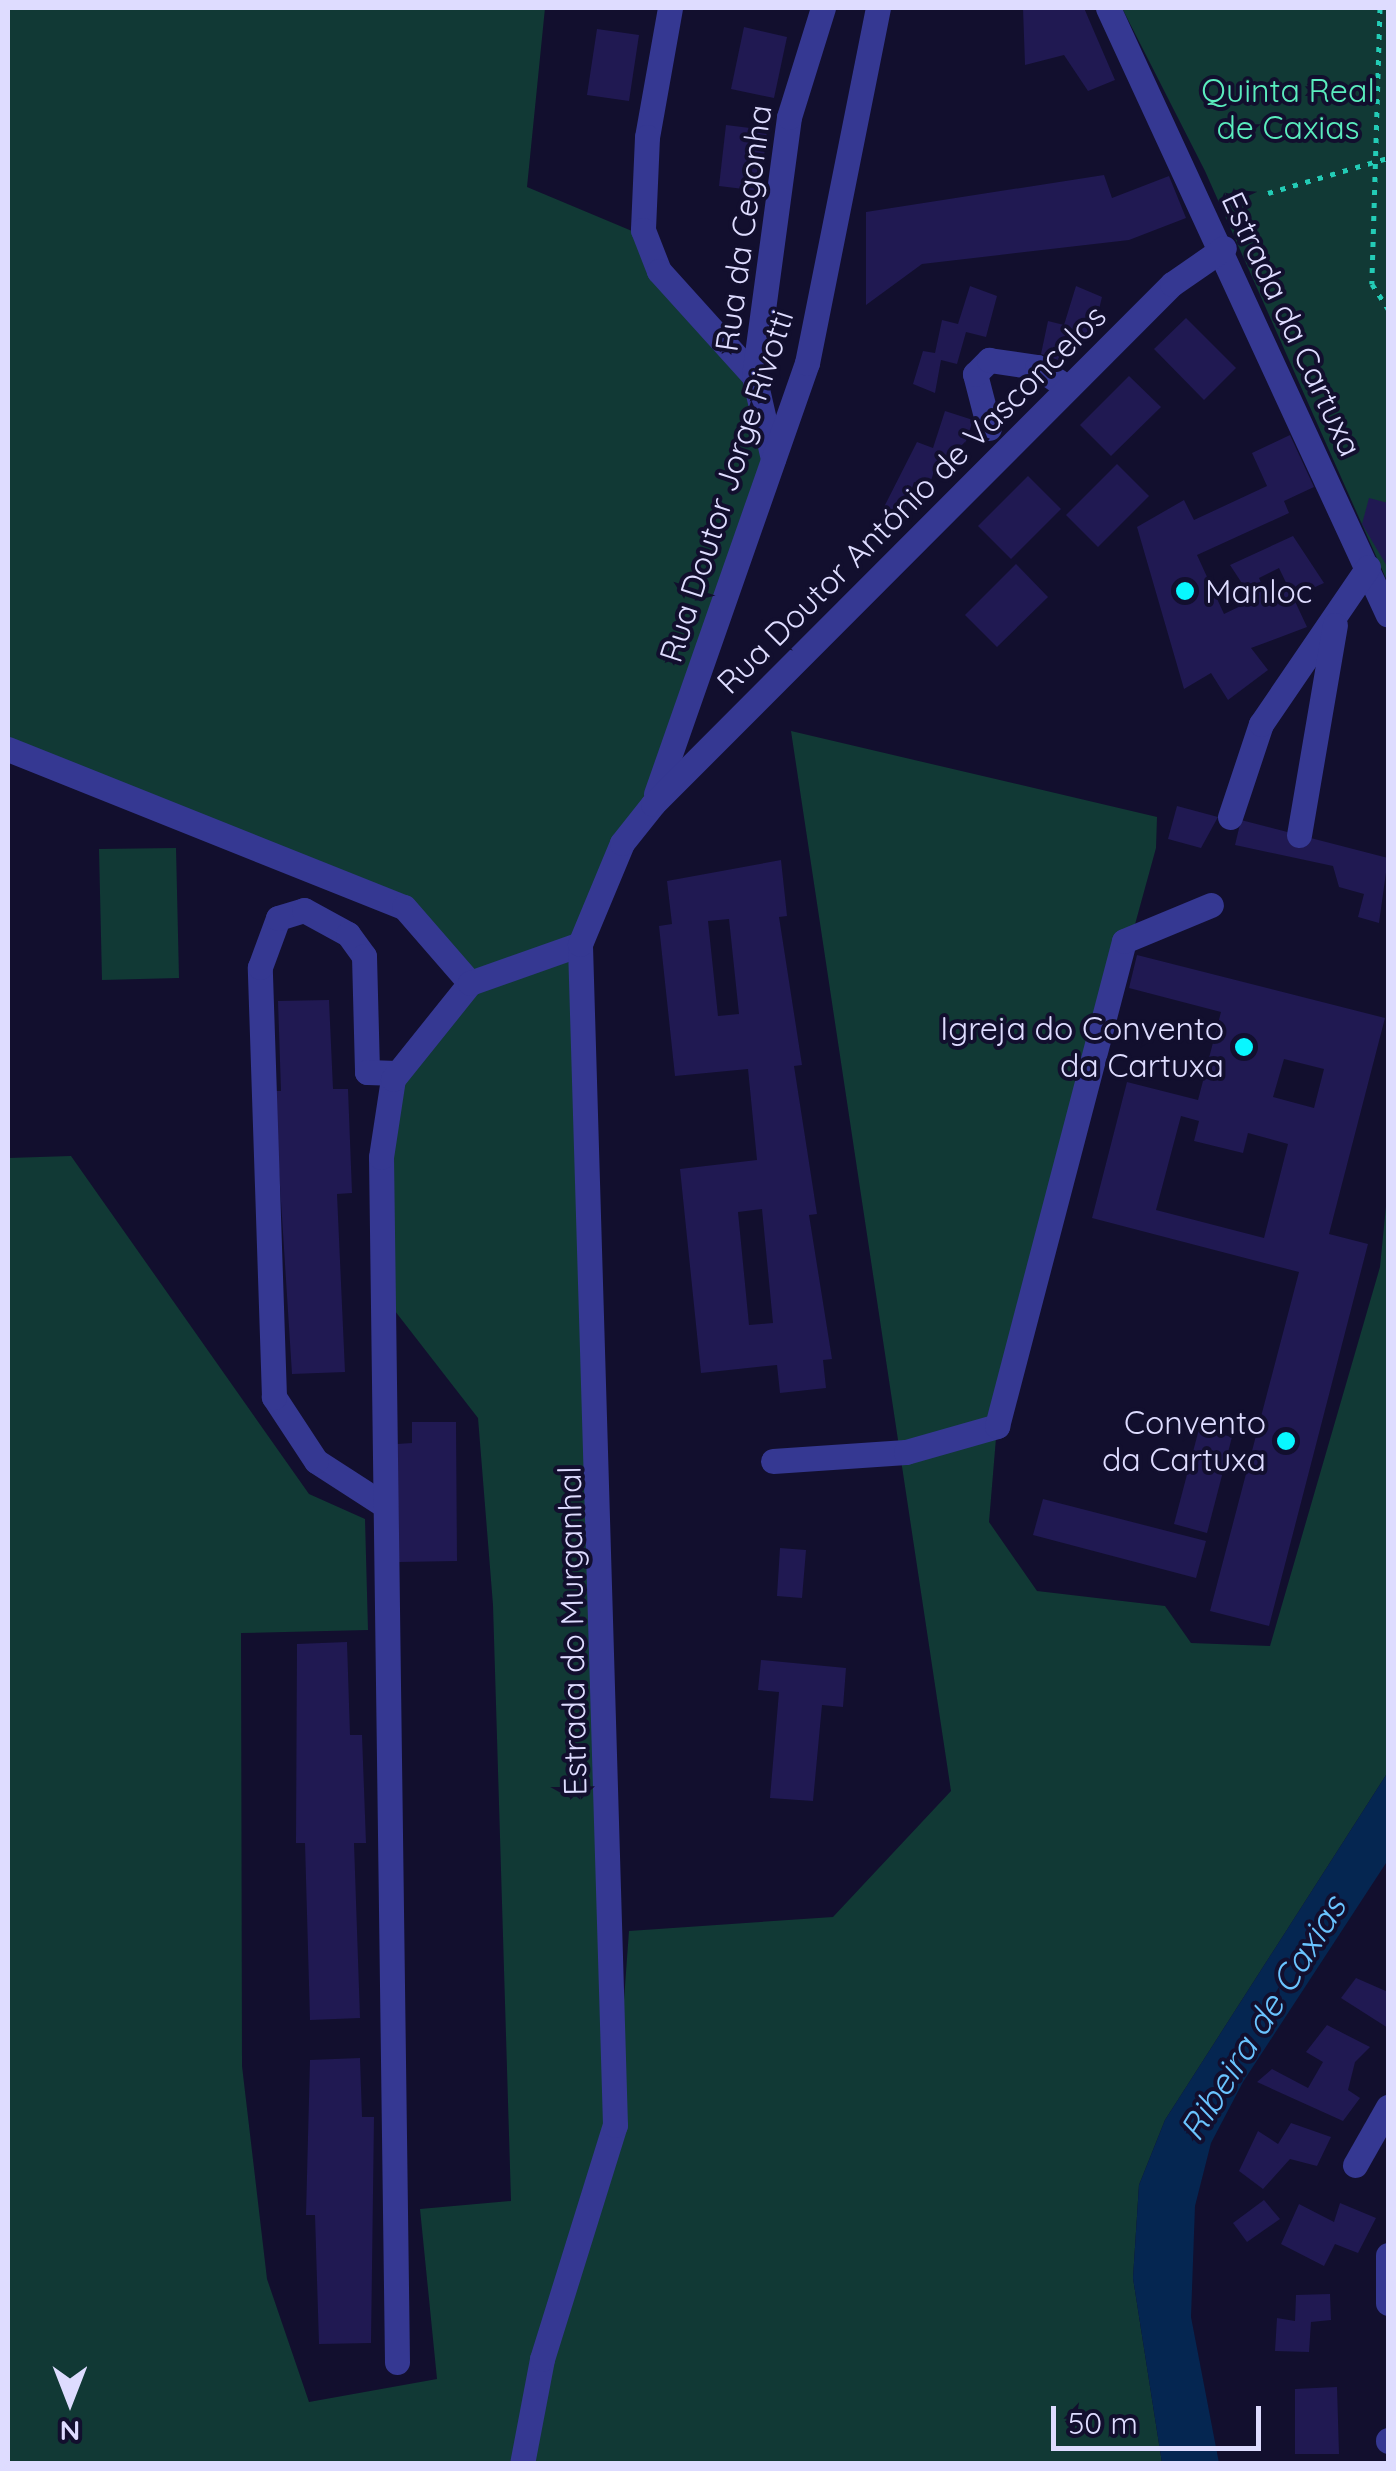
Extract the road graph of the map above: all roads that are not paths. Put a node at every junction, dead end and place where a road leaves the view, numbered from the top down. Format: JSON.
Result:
{"nodes":[{"id":1,"x":670,"y":8,"type":"edge"},
{"id":2,"x":822,"y":8,"type":"edge"},
{"id":3,"x":878,"y":8,"type":"edge"},
{"id":4,"x":1108,"y":8,"type":"edge"},
{"id":5,"x":1224,"y":248,"type":"junction"},
{"id":6,"x":754,"y":376,"type":"junction"},
{"id":7,"x":1068,"y":388,"type":"junction"},
{"id":8,"x":989,"y":428,"type":"dead end"},
{"id":9,"x":773,"y":459,"type":"junction"},
{"id":10,"x":1368,"y":567,"type":"junction"},
{"id":11,"x":1388,"y":615,"type":"edge"},
{"id":12,"x":1334,"y":625,"type":"junction"},
{"id":13,"x":8,"y":749,"type":"edge"},
{"id":14,"x":653,"y":804,"type":"junction"},
{"id":15,"x":1230,"y":817,"type":"dead end"},
{"id":16,"x":1299,"y":835,"type":"dead end"},
{"id":17,"x":1211,"y":905,"type":"dead end"},
{"id":18,"x":580,"y":944,"type":"junction"},
{"id":19,"x":470,"y":983,"type":"junction"},
{"id":20,"x":398,"y":1073,"type":"junction"},
{"id":21,"x":772,"y":1460,"type":"dead end"},
{"id":22,"x":382,"y":1503,"type":"junction"},
{"id":23,"x":1388,"y":2108,"type":"edge"},
{"id":24,"x":1355,"y":2165,"type":"dead end"},
{"id":25,"x":1388,"y":2255,"type":"edge"},
{"id":26,"x":1388,"y":2304,"type":"edge"},
{"id":27,"x":398,"y":2362,"type":"dead end"},
{"id":28,"x":522,"y":2464,"type":"edge"}],
"edges":[{"from":1,"to":6,"type":"street"},
{"from":2,"to":6,"type":"street","name":"Rua da Cegonha"},
{"from":3,"to":9,"type":"street","name":"Rua Doutor Jorge Rivotti"},
{"from":4,"to":5,"type":"street","name":"Estrada da Cartuxa"},
{"from":5,"to":7,"type":"street","name":"Rua Doutor António de Vasconcelos"},
{"from":5,"to":10,"type":"street","name":"Estrada da Cartuxa"},
{"from":6,"to":9,"type":"street","name":"Rua da Cegonha"},
{"from":7,"to":8,"type":"street"},
{"from":7,"to":14,"type":"street","name":"Rua Doutor António de Vasconcelos"},
{"from":9,"to":14,"type":"street","name":"Rua Doutor Jorge Rivotti"},
{"from":10,"to":11,"type":"street","name":"Estrada da Cartuxa"},
{"from":10,"to":12,"type":"street"},
{"from":12,"to":15,"type":"street"},
{"from":12,"to":16,"type":"street"},
{"from":13,"to":19,"type":"street"},
{"from":14,"to":18,"type":"street","name":"Estrada do Murganhal"},
{"from":17,"to":21,"type":"street"},
{"from":18,"to":19,"type":"street"},
{"from":18,"to":28,"type":"street","name":"Estrada do Murganhal"},
{"from":19,"to":20,"type":"street"},
{"from":20,"to":22,"type":"street"},
{"from":20,"to":22,"type":"street"},
{"from":22,"to":27,"type":"street"},
{"from":23,"to":24,"type":"street"},
{"from":25,"to":26,"type":"street"}]}
